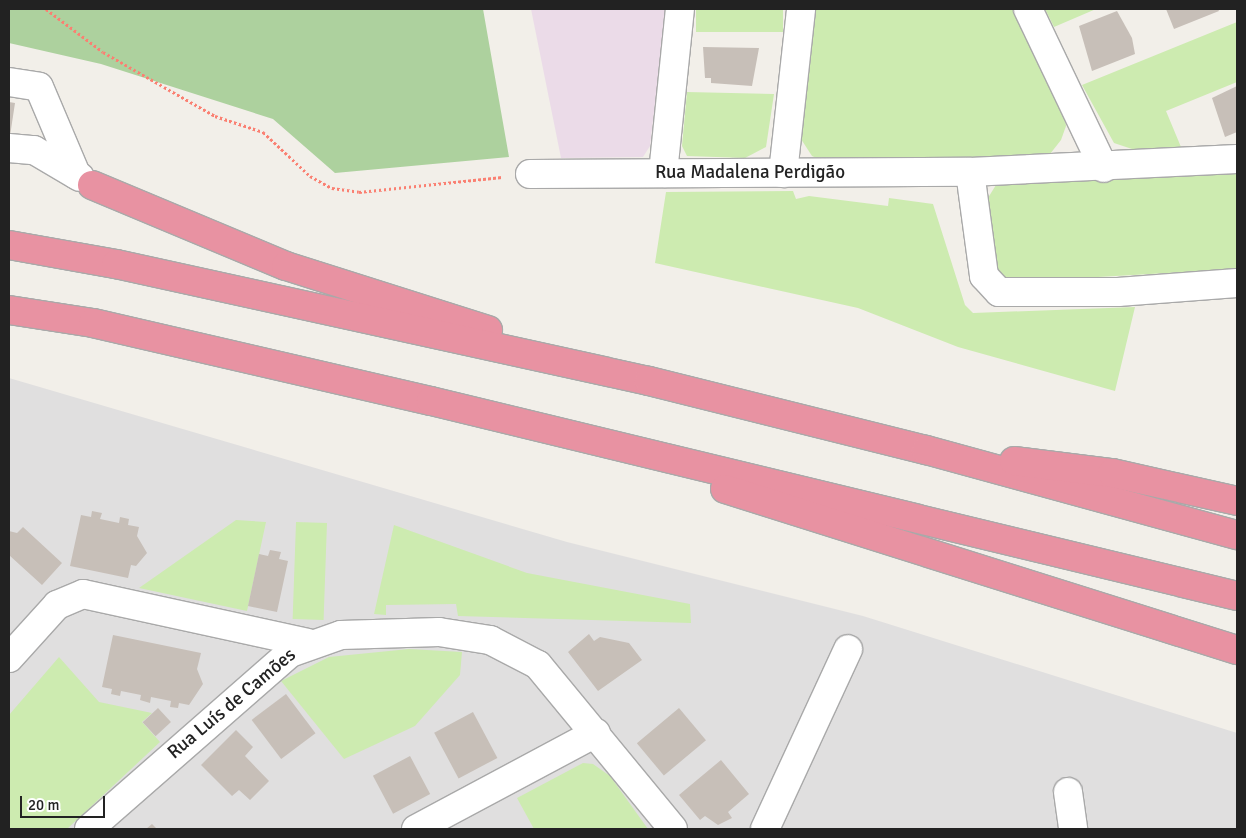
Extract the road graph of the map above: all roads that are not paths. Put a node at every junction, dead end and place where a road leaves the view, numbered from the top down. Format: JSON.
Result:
{"nodes":[{"id":1,"x":680,"y":9,"type":"edge"},
{"id":2,"x":801,"y":9,"type":"edge"},
{"id":3,"x":1028,"y":9,"type":"edge"},
{"id":4,"x":9,"y":82,"type":"edge"},
{"id":5,"x":9,"y":148,"type":"edge"},
{"id":6,"x":1237,"y":159,"type":"edge"},
{"id":7,"x":1104,"y":168,"type":"junction"},
{"id":8,"x":970,"y":172,"type":"junction"},
{"id":9,"x":663,"y":173,"type":"junction"},
{"id":10,"x":783,"y":173,"type":"junction"},
{"id":11,"x":530,"y":174,"type":"road end"},
{"id":12,"x":84,"y":179,"type":"junction"},
{"id":13,"x":9,"y":245,"type":"edge"},
{"id":14,"x":1237,"y":283,"type":"edge"},
{"id":15,"x":9,"y":310,"type":"edge"},
{"id":16,"x":649,"y":382,"type":"junction"},
{"id":17,"x":568,"y":434,"type":"junction"},
{"id":18,"x":926,"y":450,"type":"junction"},
{"id":19,"x":1237,"y":501,"type":"edge"},
{"id":20,"x":1237,"y":535,"type":"edge"},
{"id":21,"x":1237,"y":596,"type":"edge"},
{"id":22,"x":307,"y":643,"type":"junction"},
{"id":23,"x":848,"y":650,"type":"dead end"},
{"id":24,"x":1237,"y":650,"type":"edge"},
{"id":25,"x":9,"y":658,"type":"edge"},
{"id":26,"x":596,"y":733,"type":"junction"},
{"id":27,"x":1068,"y":792,"type":"dead end"},
{"id":28,"x":89,"y":829,"type":"edge"},
{"id":29,"x":416,"y":829,"type":"edge"},
{"id":30,"x":673,"y":829,"type":"edge"},
{"id":31,"x":765,"y":829,"type":"edge"},
{"id":32,"x":1073,"y":829,"type":"edge"}],
"edges":[{"from":1,"to":9,"type":"street"},
{"from":2,"to":10,"type":"street"},
{"from":3,"to":7,"type":"street"},
{"from":4,"to":12,"type":"street"},
{"from":5,"to":12,"type":"street"},
{"from":6,"to":7,"type":"street","name":"Rua Madalena Perdigão"},
{"from":7,"to":8,"type":"street","name":"Rua Madalena Perdigão"},
{"from":8,"to":10,"type":"street","name":"Rua Madalena Perdigão"},
{"from":8,"to":14,"type":"street"},
{"from":9,"to":10,"type":"street","name":"Rua Madalena Perdigão"},
{"from":9,"to":11,"type":"street","name":"Rua Madalena Perdigão"},
{"from":12,"to":16,"type":"highway"},
{"from":13,"to":16,"type":"highway"},
{"from":15,"to":17,"type":"highway"},
{"from":16,"to":18,"type":"highway"},
{"from":17,"to":21,"type":"highway"},
{"from":17,"to":24,"type":"highway"},
{"from":18,"to":19,"type":"highway"},
{"from":18,"to":20,"type":"highway"},
{"from":22,"to":25,"type":"street"},
{"from":22,"to":26,"type":"street","name":"Rua Luís de Camões"},
{"from":22,"to":28,"type":"street","name":"Rua Luís de Camões"},
{"from":23,"to":31,"type":"street"},
{"from":26,"to":29,"type":"street"},
{"from":26,"to":30,"type":"street","name":"Rua Luís de Camões"},
{"from":27,"to":32,"type":"street"}]}
